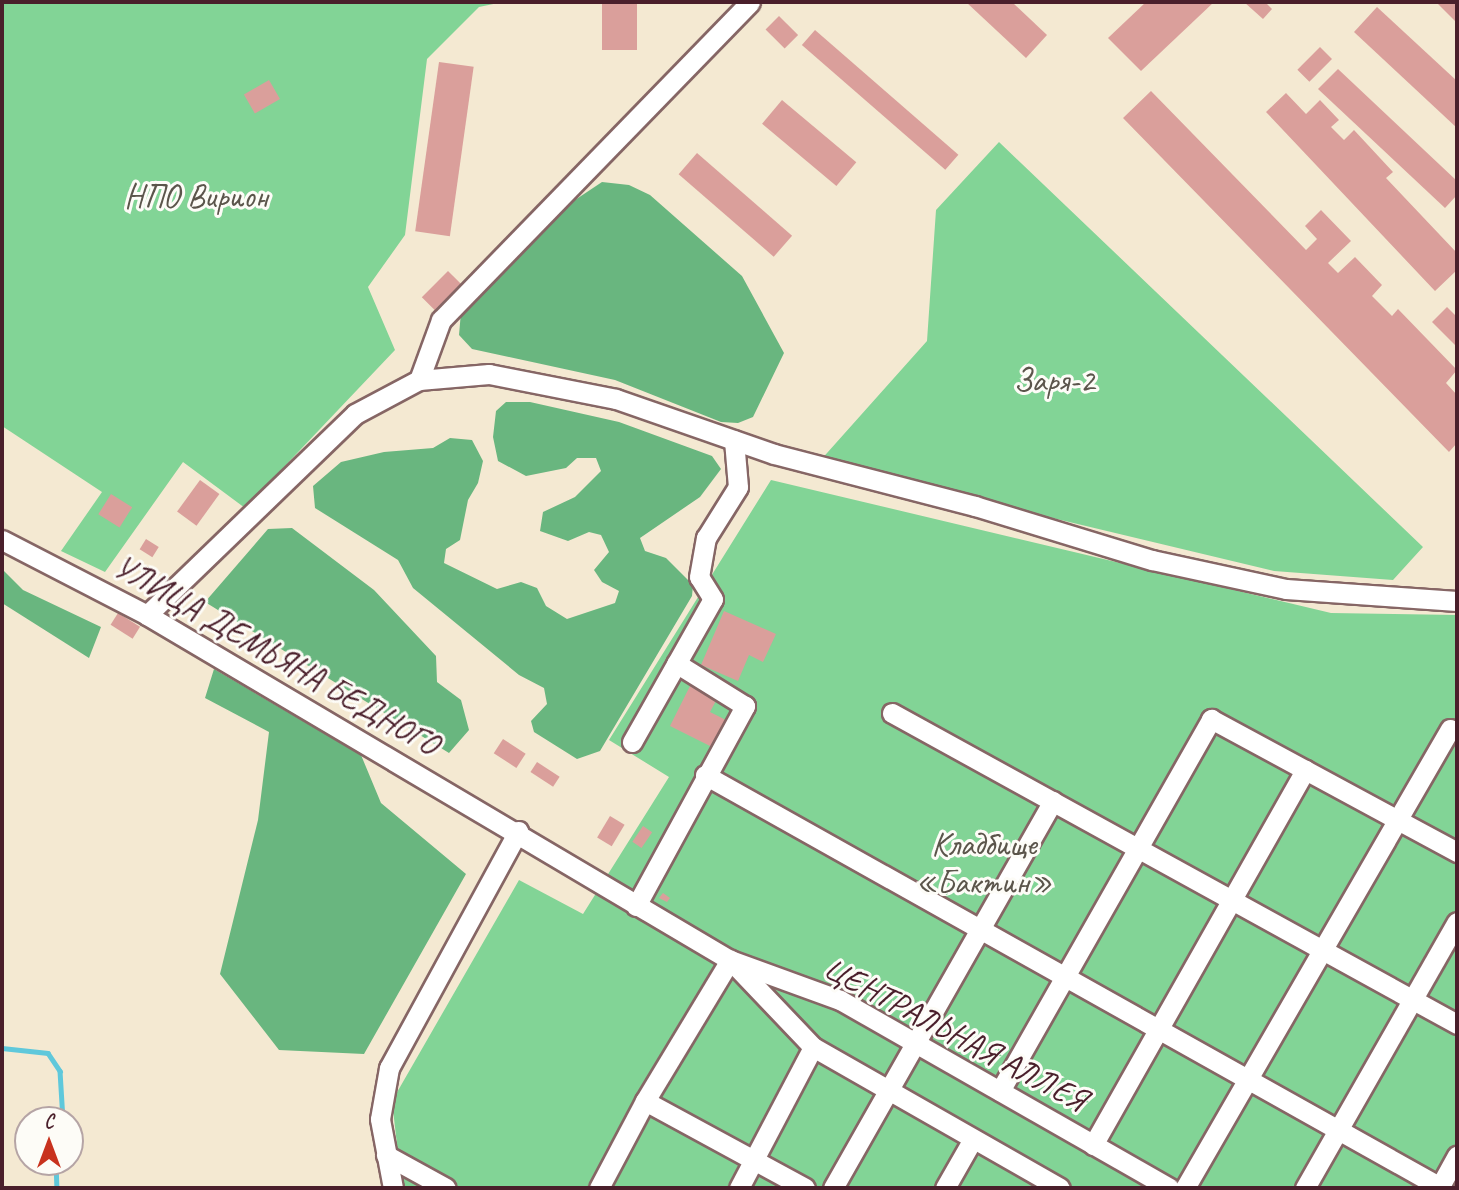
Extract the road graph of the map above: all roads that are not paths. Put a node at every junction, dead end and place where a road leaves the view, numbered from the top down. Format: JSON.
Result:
{"nodes":[{"id":1,"x":750,"y":2,"type":"edge"},
{"id":2,"x":419,"y":380,"type":"junction"},
{"id":3,"x":734,"y":440,"type":"junction"},
{"id":4,"x":2,"y":540,"type":"edge"},
{"id":5,"x":1457,"y":601,"type":"edge"},
{"id":6,"x":147,"y":615,"type":"junction"},
{"id":7,"x":676,"y":663,"type":"junction"},
{"id":8,"x":892,"y":713,"type":"dead end"},
{"id":9,"x":1450,"y":729,"type":"dead end"},
{"id":10,"x":632,"y":742,"type":"dead end"},
{"id":11,"x":1305,"y":770,"type":"junction"},
{"id":12,"x":705,"y":775,"type":"junction"},
{"id":13,"x":1052,"y":801,"type":"junction"},
{"id":14,"x":1396,"y":819,"type":"junction"},
{"id":15,"x":517,"y":831,"type":"junction"},
{"id":16,"x":1137,"y":848,"type":"junction"},
{"id":17,"x":1457,"y":852,"type":"edge"},
{"id":18,"x":1232,"y":900,"type":"junction"},
{"id":19,"x":636,"y":906,"type":"junction"},
{"id":20,"x":1457,"y":922,"type":"edge"},
{"id":21,"x":980,"y":929,"type":"junction"},
{"id":22,"x":1322,"y":950,"type":"junction"},
{"id":23,"x":730,"y":960,"type":"junction"},
{"id":24,"x":1064,"y":977,"type":"junction"},
{"id":25,"x":1413,"y":1000,"type":"junction"},
{"id":26,"x":1457,"y":1024,"type":"edge"},
{"id":27,"x":1158,"y":1030,"type":"junction"},
{"id":28,"x":915,"y":1043,"type":"junction"},
{"id":29,"x":813,"y":1047,"type":"junction"},
{"id":30,"x":1247,"y":1080,"type":"junction"},
{"id":31,"x":889,"y":1091,"type":"junction"},
{"id":32,"x":1000,"y":1091,"type":"junction"},
{"id":33,"x":645,"y":1101,"type":"junction"},
{"id":34,"x":1338,"y":1130,"type":"junction"},
{"id":35,"x":973,"y":1139,"type":"junction"},
{"id":36,"x":1093,"y":1145,"type":"junction"},
{"id":37,"x":386,"y":1155,"type":"junction"},
{"id":38,"x":1457,"y":1157,"type":"edge"},
{"id":39,"x":755,"y":1160,"type":"junction"},
{"id":40,"x":393,"y":1188,"type":"edge"},
{"id":41,"x":446,"y":1188,"type":"edge"},
{"id":42,"x":599,"y":1188,"type":"edge"},
{"id":43,"x":739,"y":1188,"type":"edge"},
{"id":44,"x":805,"y":1188,"type":"edge"},
{"id":45,"x":834,"y":1188,"type":"edge"},
{"id":46,"x":945,"y":1188,"type":"edge"},
{"id":47,"x":1059,"y":1188,"type":"edge"},
{"id":48,"x":1169,"y":1188,"type":"edge"},
{"id":49,"x":1185,"y":1188,"type":"edge"},
{"id":50,"x":1305,"y":1188,"type":"edge"},
{"id":51,"x":1440,"y":1188,"type":"edge"}],
"edges":[{"from":1,"to":2,"type":"street"},
{"from":2,"to":3,"type":"street"},
{"from":2,"to":6,"type":"street"},
{"from":3,"to":5,"type":"street"},
{"from":3,"to":7,"type":"street"},
{"from":4,"to":6,"type":"street","name":"УЛИЦА ДЕМЬЯНА БЕДНОГО"},
{"from":6,"to":15,"type":"street","name":"УЛИЦА ДЕМЬЯНА БЕДНОГО"},
{"from":7,"to":10,"type":"street"},
{"from":7,"to":12,"type":"street"},
{"from":8,"to":13,"type":"street"},
{"from":9,"to":14,"type":"street"},
{"from":11,"to":14,"type":"street"},
{"from":11,"to":16,"type":"street"},
{"from":11,"to":18,"type":"street"},
{"from":12,"to":19,"type":"street"},
{"from":12,"to":21,"type":"street"},
{"from":13,"to":16,"type":"street"},
{"from":13,"to":21,"type":"street"},
{"from":14,"to":17,"type":"street"},
{"from":14,"to":22,"type":"street"},
{"from":15,"to":19,"type":"street","name":"УЛИЦА ДЕМЬЯНА БЕДНОГО"},
{"from":15,"to":37,"type":"street"},
{"from":16,"to":18,"type":"street"},
{"from":16,"to":24,"type":"street"},
{"from":18,"to":22,"type":"street"},
{"from":18,"to":27,"type":"street"},
{"from":19,"to":23,"type":"street","name":"УЛИЦА ДЕМЬЯНА БЕДНОГО"},
{"from":20,"to":25,"type":"street"},
{"from":21,"to":24,"type":"street"},
{"from":21,"to":28,"type":"street"},
{"from":22,"to":25,"type":"street"},
{"from":22,"to":30,"type":"street"},
{"from":23,"to":28,"type":"street","name":"ЦЕНТРАЛЬНАЯ АЛЛЕЯ"},
{"from":23,"to":29,"type":"street","name":"ЦЕНТРАЛЬНАЯ АЛЛЕЯ"},
{"from":23,"to":33,"type":"street"},
{"from":24,"to":27,"type":"street"},
{"from":24,"to":32,"type":"street"},
{"from":25,"to":26,"type":"street"},
{"from":25,"to":34,"type":"street"},
{"from":27,"to":30,"type":"street"},
{"from":27,"to":36,"type":"street"},
{"from":28,"to":31,"type":"street"},
{"from":28,"to":32,"type":"street","name":"ЦЕНТРАЛЬНАЯ АЛЛЕЯ"},
{"from":29,"to":31,"type":"street","name":"ЦЕНТРАЛЬНАЯ АЛЛЕЯ"},
{"from":29,"to":39,"type":"street"},
{"from":30,"to":34,"type":"street"},
{"from":30,"to":49,"type":"street"},
{"from":31,"to":35,"type":"street","name":"ЦЕНТРАЛЬНАЯ АЛЛЕЯ"},
{"from":31,"to":45,"type":"street"},
{"from":32,"to":36,"type":"street","name":"ЦЕНТРАЛЬНАЯ АЛЛЕЯ"},
{"from":33,"to":39,"type":"street"},
{"from":33,"to":42,"type":"street"},
{"from":34,"to":50,"type":"street"},
{"from":34,"to":51,"type":"street"},
{"from":35,"to":46,"type":"street"},
{"from":35,"to":47,"type":"street","name":"ЦЕНТРАЛЬНАЯ АЛЛЕЯ"},
{"from":36,"to":48,"type":"street","name":"ЦЕНТРАЛЬНАЯ АЛЛЕЯ"},
{"from":37,"to":40,"type":"street"},
{"from":37,"to":41,"type":"street"},
{"from":38,"to":51,"type":"street"},
{"from":39,"to":43,"type":"street"},
{"from":39,"to":44,"type":"street"}]}
